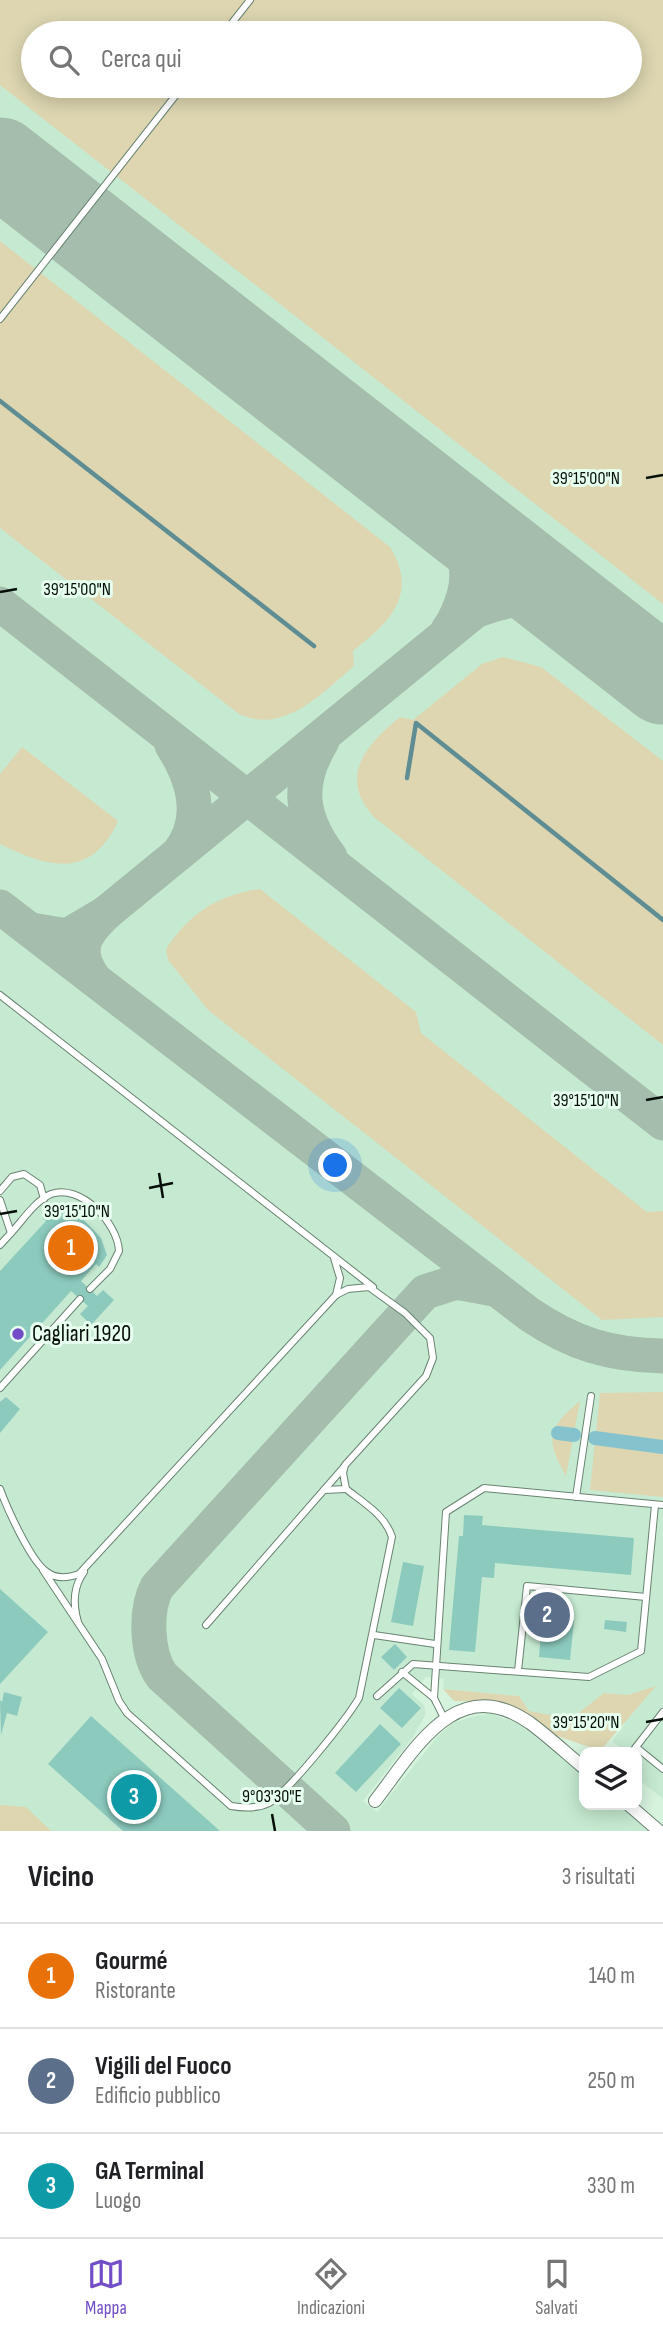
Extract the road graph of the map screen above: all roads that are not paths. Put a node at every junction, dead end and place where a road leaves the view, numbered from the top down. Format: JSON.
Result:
{"nodes":[{"id":1,"x":250,"y":0,"type":"edge"},
{"id":2,"x":233,"y":21,"type":"edge"},
{"id":3,"x":174,"y":98,"type":"edge"},
{"id":4,"x":0,"y":319,"type":"edge"},
{"id":5,"x":0,"y":995,"type":"edge"},
{"id":6,"x":0,"y":1191,"type":"edge"},
{"id":7,"x":44,"y":1199,"type":"junction"},
{"id":8,"x":0,"y":1200,"type":"edge"},
{"id":9,"x":11,"y":1233,"type":"junction"},
{"id":10,"x":0,"y":1245,"type":"edge"},
{"id":11,"x":333,"y":1256,"type":"junction"},
{"id":12,"x":90,"y":1290,"type":"dead end"},
{"id":13,"x":377,"y":1291,"type":"junction"},
{"id":14,"x":336,"y":1295,"type":"junction"},
{"id":15,"x":80,"y":1299,"type":"dead end"},
{"id":16,"x":0,"y":1388,"type":"edge"},
{"id":17,"x":591,"y":1395,"type":"dead end"},
{"id":18,"x":345,"y":1465,"type":"junction"},
{"id":19,"x":0,"y":1489,"type":"edge"},
{"id":20,"x":346,"y":1489,"type":"junction"},
{"id":21,"x":323,"y":1490,"type":"junction"},
{"id":22,"x":576,"y":1497,"type":"junction"},
{"id":23,"x":659,"y":1505,"type":"edge"},
{"id":24,"x":43,"y":1570,"type":"junction"},
{"id":25,"x":85,"y":1570,"type":"junction"},
{"id":26,"x":646,"y":1597,"type":"junction"},
{"id":27,"x":206,"y":1625,"type":"dead end"},
{"id":28,"x":81,"y":1632,"type":"junction"},
{"id":29,"x":374,"y":1635,"type":"junction"},
{"id":30,"x":435,"y":1644,"type":"junction"},
{"id":31,"x":434,"y":1664,"type":"junction"},
{"id":32,"x":518,"y":1671,"type":"junction"},
{"id":33,"x":402,"y":1672,"type":"junction"},
{"id":34,"x":377,"y":1696,"type":"dead end"},
{"id":35,"x":434,"y":1698,"type":"junction"},
{"id":36,"x":663,"y":1712,"type":"edge"},
{"id":37,"x":444,"y":1717,"type":"junction"},
{"id":38,"x":636,"y":1747,"type":"edge"},
{"id":39,"x":642,"y":1755,"type":"edge"},
{"id":40,"x":579,"y":1764,"type":"edge"},
{"id":41,"x":663,"y":1769,"type":"edge"},
{"id":42,"x":375,"y":1801,"type":"dead end"},
{"id":43,"x":635,"y":1810,"type":"edge"},
{"id":44,"x":659,"y":1831,"type":"edge"}],
"edges":[{"from":1,"to":2,"type":"lane"},
{"from":3,"to":4,"type":"lane"},
{"from":5,"to":11,"type":"lane"},
{"from":6,"to":7,"type":"lane"},
{"from":7,"to":9,"type":"lane"},
{"from":7,"to":12,"type":"lane"},
{"from":8,"to":9,"type":"lane"},
{"from":9,"to":10,"type":"lane"},
{"from":11,"to":13,"type":"lane"},
{"from":11,"to":14,"type":"lane"},
{"from":13,"to":14,"type":"lane"},
{"from":13,"to":18,"type":"lane"},
{"from":14,"to":25,"type":"lane"},
{"from":15,"to":16,"type":"lane"},
{"from":17,"to":22,"type":"lane"},
{"from":18,"to":20,"type":"lane"},
{"from":18,"to":21,"type":"lane"},
{"from":19,"to":24,"type":"lane"},
{"from":20,"to":21,"type":"lane"},
{"from":20,"to":29,"type":"lane"},
{"from":21,"to":27,"type":"lane"},
{"from":22,"to":23,"type":"lane"},
{"from":22,"to":30,"type":"lane"},
{"from":23,"to":26,"type":"lane"},
{"from":24,"to":25,"type":"lane"},
{"from":24,"to":28,"type":"lane"},
{"from":25,"to":28,"type":"lane"},
{"from":26,"to":32,"type":"lane"},
{"from":26,"to":32,"type":"lane"},
{"from":28,"to":29,"type":"lane"},
{"from":29,"to":30,"type":"lane"},
{"from":30,"to":31,"type":"lane"},
{"from":31,"to":32,"type":"lane"},
{"from":31,"to":33,"type":"lane"},
{"from":31,"to":35,"type":"lane"},
{"from":33,"to":34,"type":"lane"},
{"from":33,"to":35,"type":"lane"},
{"from":35,"to":37,"type":"lane"},
{"from":36,"to":38,"type":"lane"},
{"from":37,"to":40,"type":"street"},
{"from":37,"to":42,"type":"street"},
{"from":39,"to":41,"type":"lane"},
{"from":43,"to":44,"type":"street"}]}
